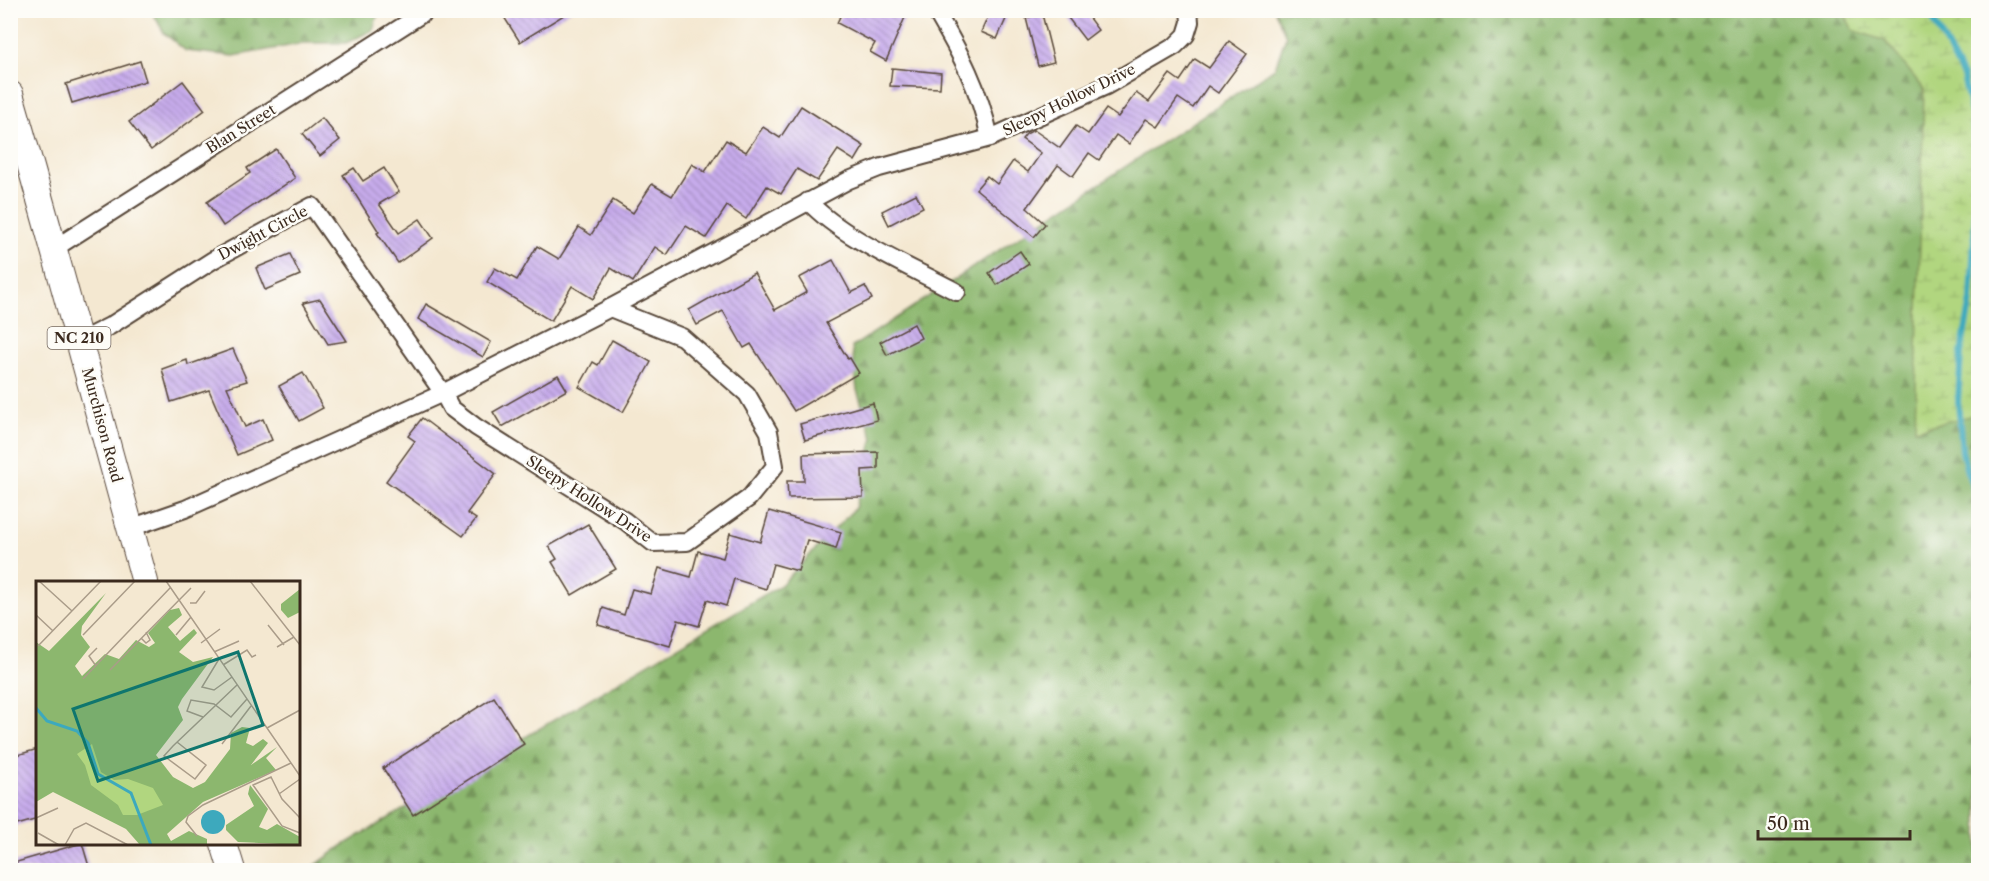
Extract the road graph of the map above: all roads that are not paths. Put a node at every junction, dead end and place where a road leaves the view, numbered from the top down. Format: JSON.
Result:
{"nodes":[{"id":1,"x":428,"y":10,"type":"edge"},
{"id":2,"x":935,"y":10,"type":"edge"},
{"id":3,"x":1189,"y":10,"type":"edge"},
{"id":4,"x":10,"y":94,"type":"edge"},
{"id":5,"x":990,"y":138,"type":"junction"},
{"id":6,"x":808,"y":201,"type":"junction"},
{"id":7,"x":55,"y":248,"type":"junction"},
{"id":8,"x":957,"y":292,"type":"dead end"},
{"id":9,"x":610,"y":308,"type":"junction"},
{"id":10,"x":80,"y":341,"type":"junction"},
{"id":11,"x":443,"y":393,"type":"junction"},
{"id":12,"x":130,"y":528,"type":"junction"},
{"id":13,"x":146,"y":581,"type":"edge"},
{"id":14,"x":225,"y":845,"type":"edge"},
{"id":15,"x":232,"y":870,"type":"edge"}],
"edges":[{"from":1,"to":7,"type":"street","name":"Blan Street"},
{"from":2,"to":5,"type":"street","name":"Sleepy Hollow Drive"},
{"from":3,"to":5,"type":"street","name":"Sleepy Hollow Drive"},
{"from":4,"to":7,"type":"main road","name":"Murchison Road","number":"NC 210"},
{"from":5,"to":6,"type":"street","name":"Sleepy Hollow Drive"},
{"from":6,"to":8,"type":"street"},
{"from":6,"to":9,"type":"street","name":"Sleepy Hollow Drive"},
{"from":7,"to":10,"type":"main road","name":"Murchison Road","number":"NC 210"},
{"from":9,"to":11,"type":"street","name":"Sleepy Hollow Drive"},
{"from":9,"to":11,"type":"street","name":"Sleepy Hollow Drive"},
{"from":10,"to":11,"type":"street","name":"Dwight Circle"},
{"from":10,"to":12,"type":"main road","name":"Murchison Road","number":"NC 210"},
{"from":11,"to":12,"type":"street","name":"Sleepy Hollow Drive"},
{"from":12,"to":13,"type":"main road","name":"Murchison Road","number":"NC 210"},
{"from":14,"to":15,"type":"main road"}]}
